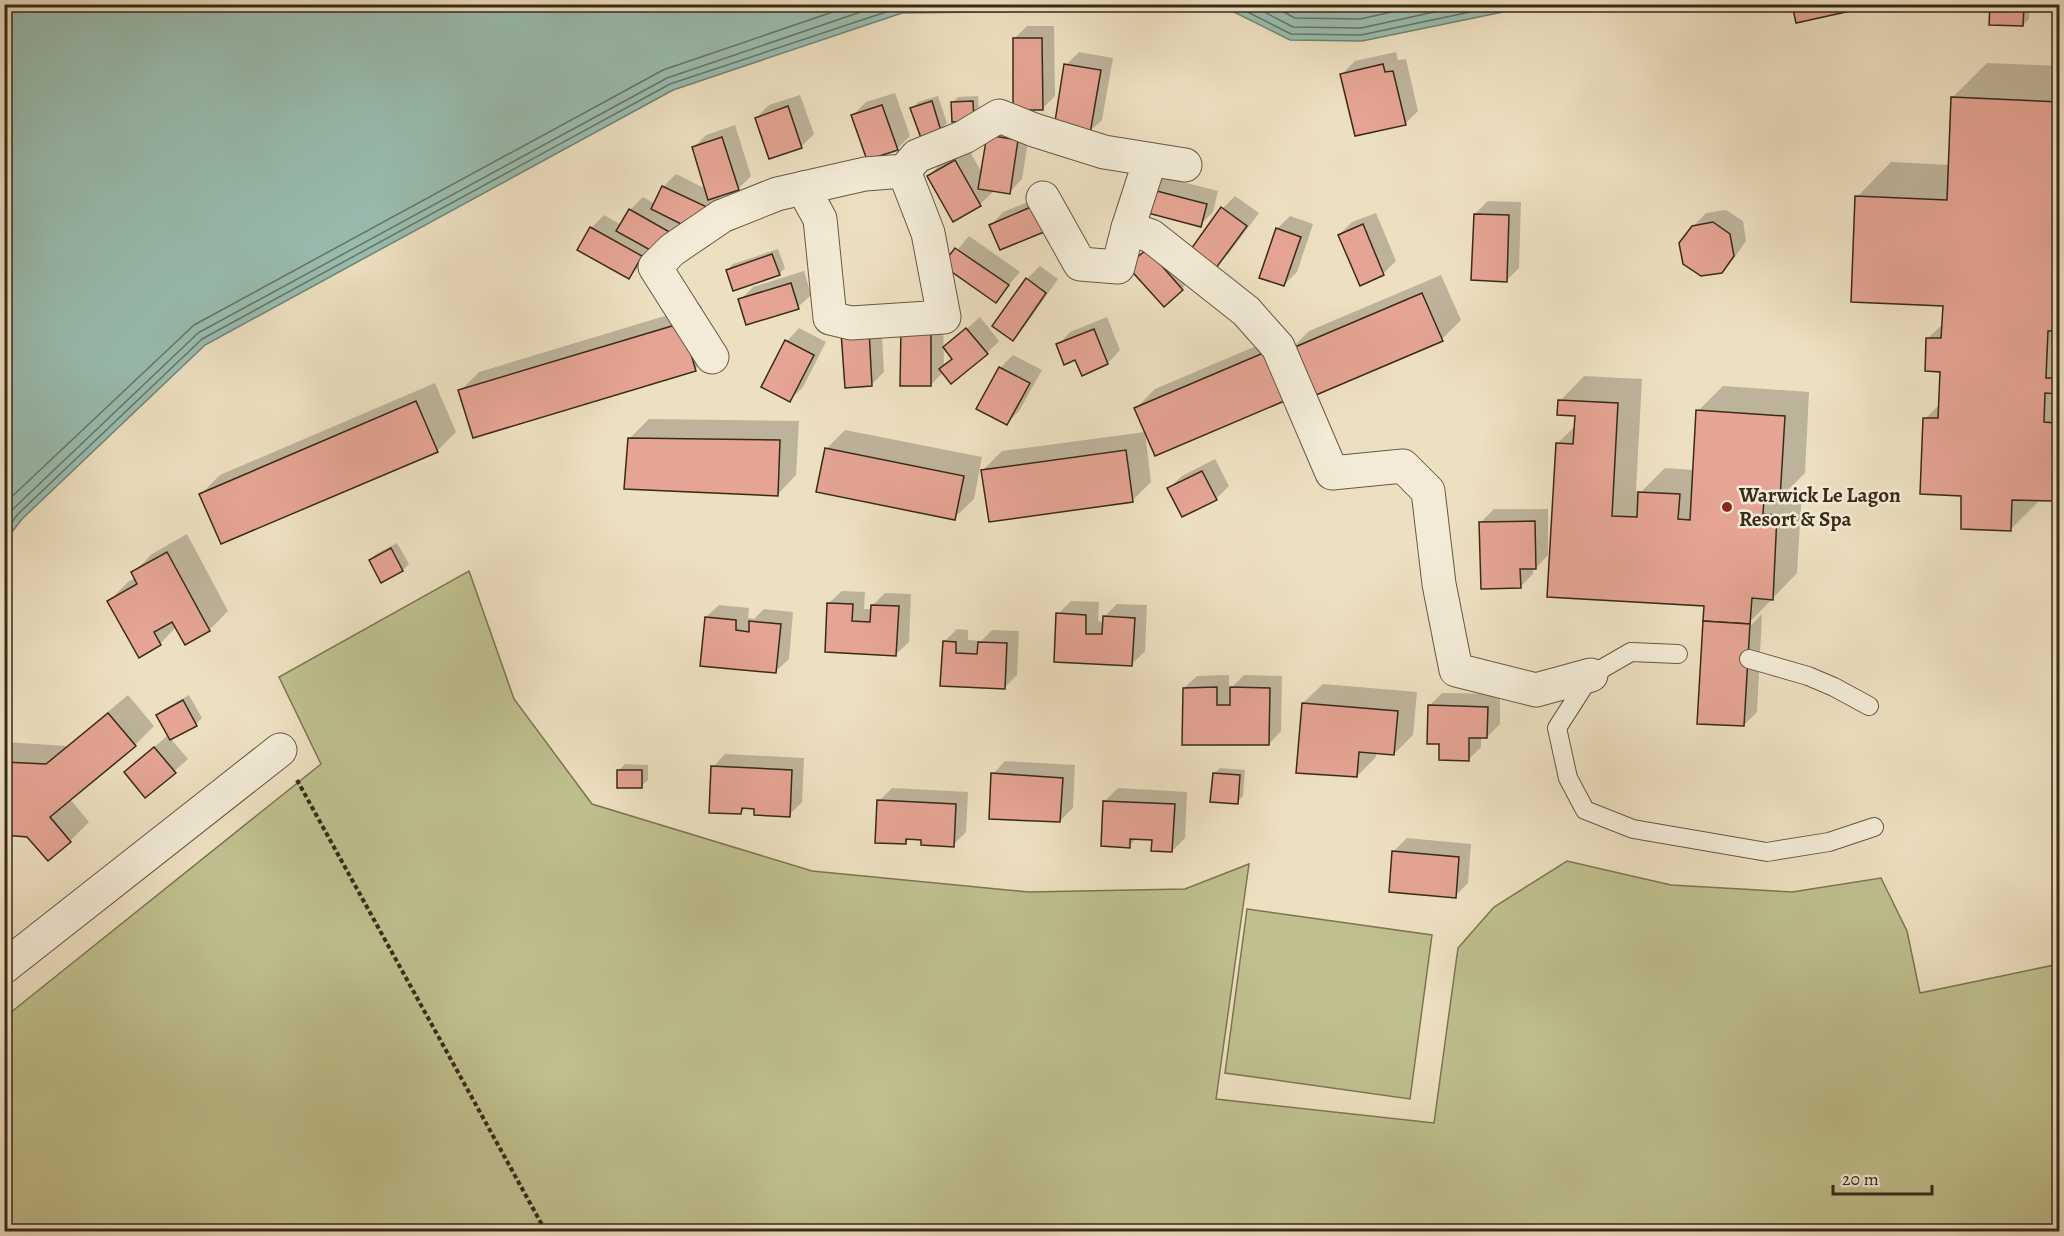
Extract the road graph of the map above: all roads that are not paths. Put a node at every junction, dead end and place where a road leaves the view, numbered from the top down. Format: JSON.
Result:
{"nodes":[{"id":1,"x":1150,"y":160,"type":"junction"},
{"id":2,"x":1185,"y":165,"type":"dead end"},
{"id":3,"x":904,"y":171,"type":"junction"},
{"id":4,"x":803,"y":188,"type":"junction"},
{"id":5,"x":1043,"y":198,"type":"dead end"},
{"id":6,"x":1128,"y":228,"type":"junction"},
{"id":7,"x":712,"y":357,"type":"dead end"},
{"id":8,"x":1678,"y":654,"type":"dead end"},
{"id":9,"x":1749,"y":659,"type":"dead end"},
{"id":10,"x":1591,"y":675,"type":"junction"},
{"id":11,"x":1869,"y":706,"type":"dead end"},
{"id":12,"x":280,"y":750,"type":"road end"},
{"id":13,"x":1874,"y":827,"type":"dead end"},
{"id":14,"x":4,"y":967,"type":"edge"}],
"edges":[{"from":1,"to":2,"type":"street"},
{"from":1,"to":3,"type":"street"},
{"from":1,"to":6,"type":"street"},
{"from":3,"to":4,"type":"street"},
{"from":3,"to":4,"type":"street"},
{"from":4,"to":7,"type":"street"},
{"from":5,"to":6,"type":"street"},
{"from":6,"to":10,"type":"street"},
{"from":8,"to":10,"type":"lane"},
{"from":9,"to":11,"type":"lane"},
{"from":10,"to":13,"type":"lane"},
{"from":12,"to":14,"type":"street"}]}
